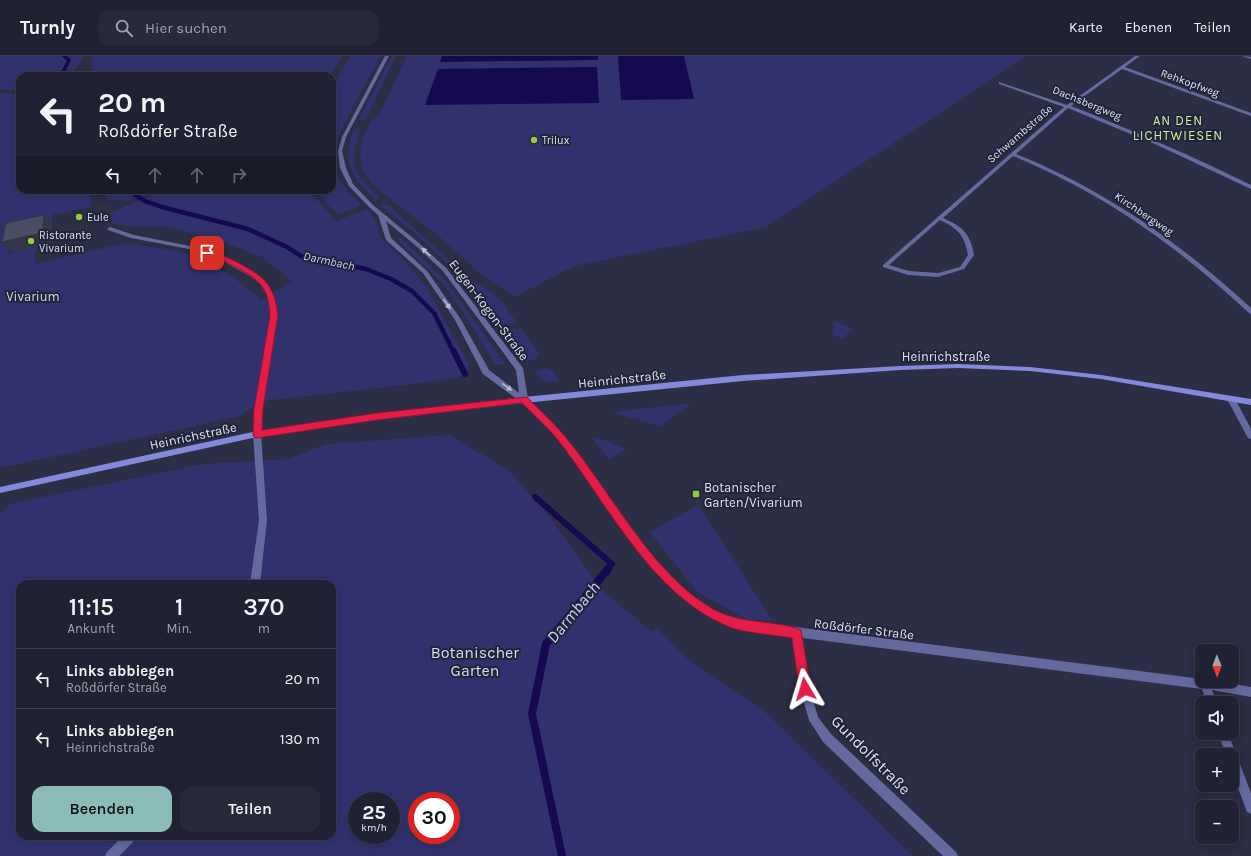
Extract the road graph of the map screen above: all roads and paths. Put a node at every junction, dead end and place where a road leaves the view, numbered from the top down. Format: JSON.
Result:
{"nodes":[{"id":1,"x":386,"y":56,"type":"edge"},
{"id":2,"x":1138,"y":56,"type":"edge"},
{"id":3,"x":1245,"y":56,"type":"edge"},
{"id":4,"x":1251,"y":58,"type":"edge"},
{"id":5,"x":1123,"y":68,"type":"junction"},
{"id":6,"x":1001,"y":83,"type":"dead end"},
{"id":7,"x":1068,"y":106,"type":"junction"},
{"id":8,"x":1251,"y":115,"type":"edge"},
{"id":9,"x":1012,"y":154,"type":"junction"},
{"id":10,"x":1251,"y":187,"type":"edge"},
{"id":11,"x":381,"y":214,"type":"junction"},
{"id":12,"x":939,"y":218,"type":"junction"},
{"id":13,"x":110,"y":229,"type":"dead end"},
{"id":14,"x":1251,"y":312,"type":"edge"},
{"id":15,"x":1232,"y":399,"type":"junction"},
{"id":16,"x":524,"y":400,"type":"junction"},
{"id":17,"x":1251,"y":402,"type":"edge"},
{"id":18,"x":257,"y":434,"type":"junction"},
{"id":19,"x":1251,"y":436,"type":"edge"},
{"id":20,"x":0,"y":490,"type":"edge"},
{"id":21,"x":256,"y":580,"type":"edge"},
{"id":22,"x":797,"y":633,"type":"junction"},
{"id":23,"x":1195,"y":683,"type":"edge"},
{"id":24,"x":1228,"y":688,"type":"edge"},
{"id":25,"x":1251,"y":692,"type":"edge"},
{"id":26,"x":1239,"y":775,"type":"edge"},
{"id":27,"x":1251,"y":808,"type":"edge"},
{"id":28,"x":127,"y":840,"type":"edge"},
{"id":29,"x":111,"y":856,"type":"edge"},
{"id":30,"x":952,"y":856,"type":"edge"}],
"edges":[{"from":1,"to":11,"type":"street","name":"Eugen-Kogon-Straße"},
{"from":2,"to":5,"type":"street","name":"Schwambstraße"},
{"from":3,"to":4,"type":"street"},
{"from":5,"to":7,"type":"street","name":"Schwambstraße"},
{"from":5,"to":8,"type":"street","name":"Rehkopfweg"},
{"from":6,"to":7,"type":"street","name":"Dachsbergweg"},
{"from":7,"to":9,"type":"street","name":"Schwambstraße"},
{"from":7,"to":10,"type":"street","name":"Dachsbergweg"},
{"from":9,"to":12,"type":"street","name":"Schwambstraße"},
{"from":9,"to":14,"type":"street","name":"Kirchbergweg"},
{"from":11,"to":16,"type":"street","one_way":true},
{"from":16,"to":11,"type":"street","name":"Eugen-Kogon-Straße","one_way":true},
{"from":12,"to":12,"type":"street","name":"Schwambstraße"},
{"from":13,"to":18,"type":"street"},
{"from":15,"to":16,"type":"main road","name":"Heinrichstraße"},
{"from":15,"to":17,"type":"main road","name":"Heinrichstraße"},
{"from":15,"to":19,"type":"street"},
{"from":16,"to":18,"type":"main road","name":"Heinrichstraße"},
{"from":16,"to":22,"type":"street","name":"Roßdörfer Straße"},
{"from":18,"to":20,"type":"main road","name":"Heinrichstraße"},
{"from":18,"to":21,"type":"street"},
{"from":22,"to":23,"type":"street","name":"Roßdörfer Straße"},
{"from":22,"to":30,"type":"street","name":"Gundolfstraße"},
{"from":24,"to":25,"type":"street","name":"Roßdörfer Straße"},
{"from":26,"to":27,"type":"street"},
{"from":28,"to":29,"type":"street"}]}
